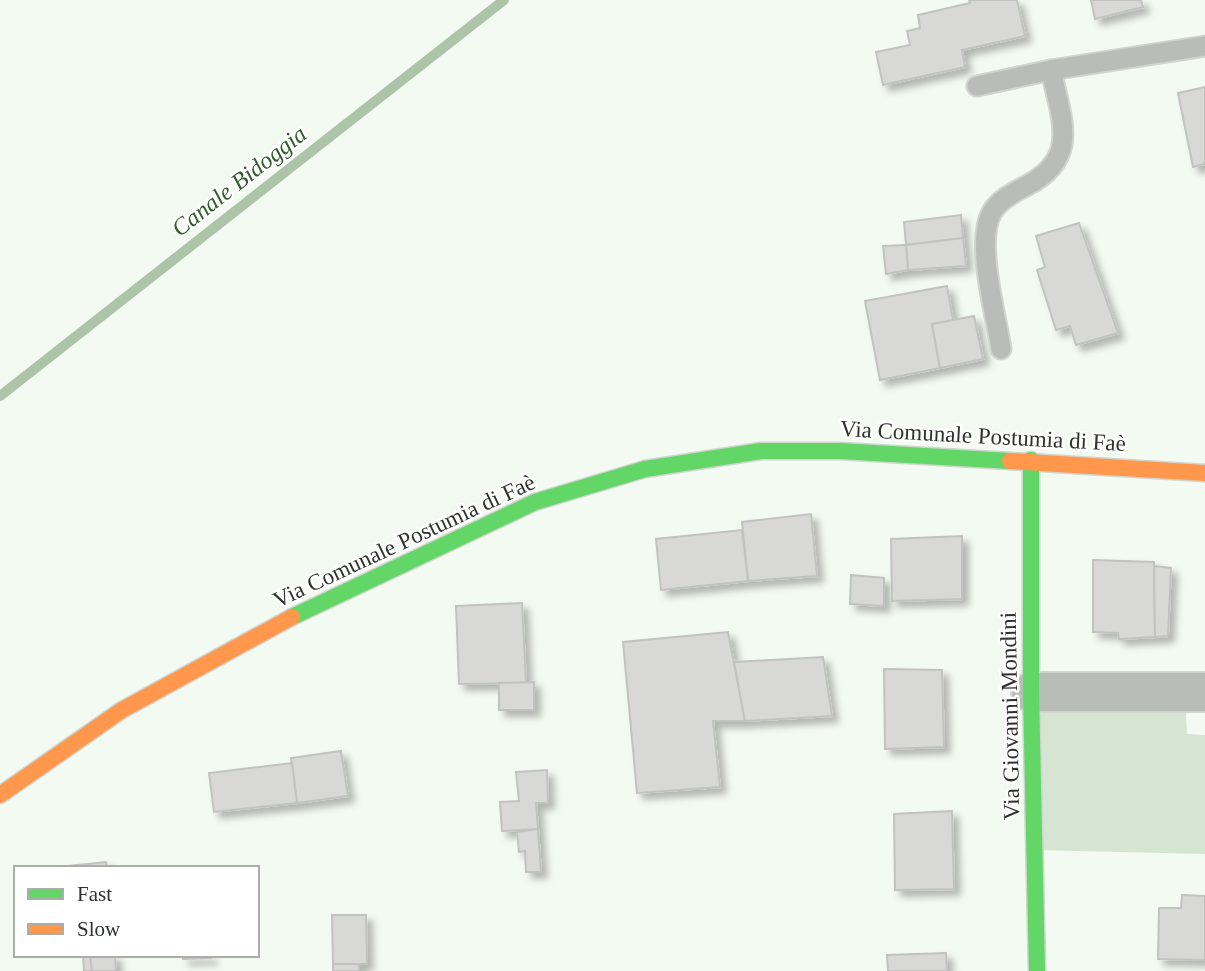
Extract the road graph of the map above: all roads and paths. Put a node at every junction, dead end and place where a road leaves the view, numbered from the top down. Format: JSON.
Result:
{"nodes":[{"id":1,"x":1205,"y":46,"type":"edge"},
{"id":2,"x":1051,"y":70,"type":"junction"},
{"id":3,"x":977,"y":86,"type":"dead end"},
{"id":4,"x":1001,"y":349,"type":"dead end"},
{"id":5,"x":1031,"y":460,"type":"junction"},
{"id":6,"x":1205,"y":473,"type":"edge"},
{"id":7,"x":1031,"y":691,"type":"junction"},
{"id":8,"x":1205,"y":692,"type":"edge"},
{"id":9,"x":0,"y":795,"type":"edge"},
{"id":10,"x":1037,"y":971,"type":"edge"}],
"edges":[{"from":1,"to":2,"type":"lane"},
{"from":2,"to":3,"type":"lane"},
{"from":2,"to":4,"type":"lane"},
{"from":5,"to":6,"type":"street","name":"Via Comunale Postumia di Faè"},
{"from":5,"to":7,"type":"street","name":"Via Giovanni Mondini"},
{"from":5,"to":9,"type":"street","name":"Via Comunale Postumia di Faè"},
{"from":7,"to":8,"type":"street"},
{"from":7,"to":10,"type":"street","name":"Via Giovanni Mondini"}]}
